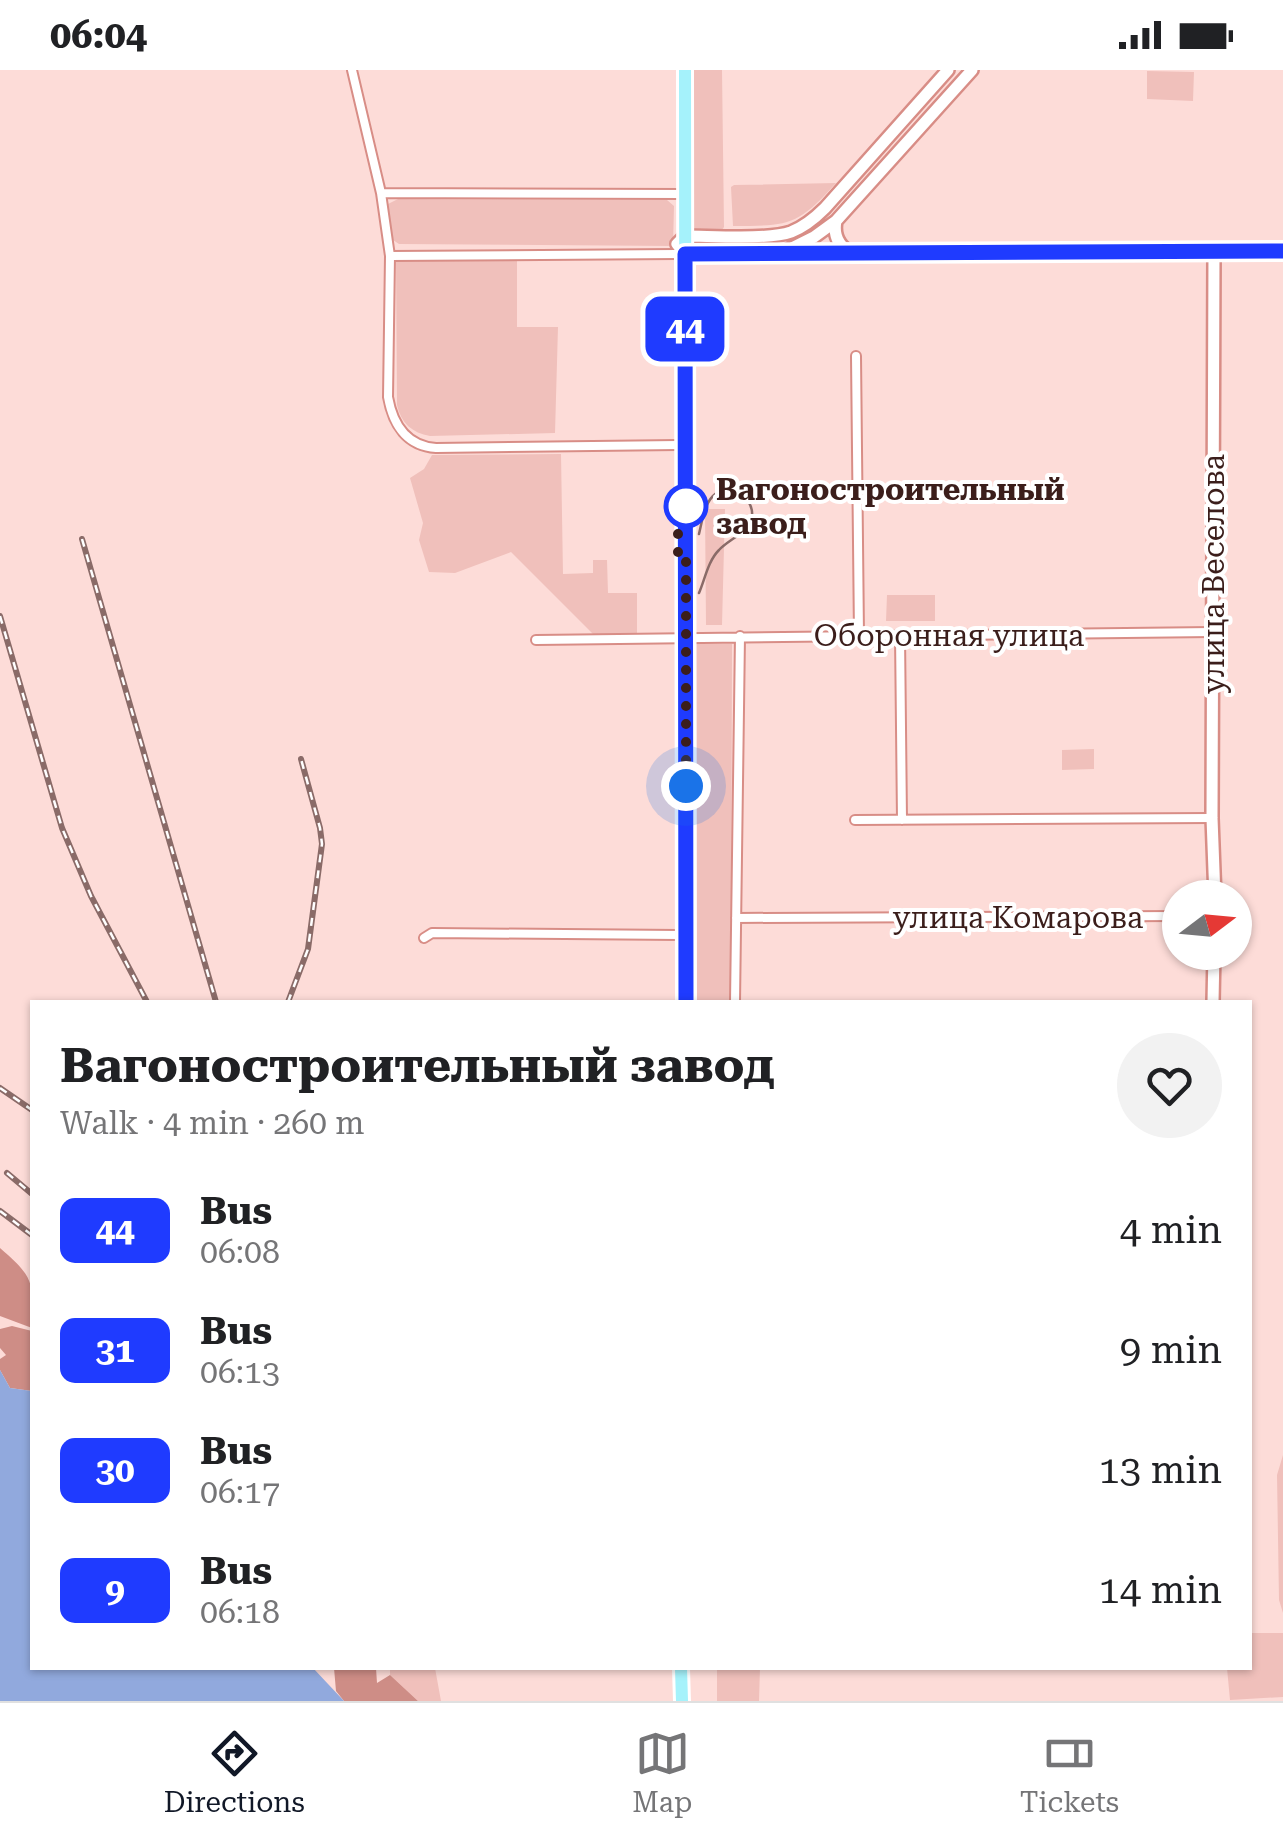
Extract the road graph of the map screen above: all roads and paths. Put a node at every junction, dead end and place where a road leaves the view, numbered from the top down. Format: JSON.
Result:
{"nodes":[{"id":1,"x":352,"y":70,"type":"edge"},
{"id":2,"x":677,"y":70,"type":"edge"},
{"id":3,"x":685,"y":70,"type":"edge"},
{"id":4,"x":948,"y":70,"type":"edge"},
{"id":5,"x":972,"y":70,"type":"edge"},
{"id":6,"x":381,"y":193,"type":"junction"},
{"id":7,"x":681,"y":194,"type":"junction"},
{"id":8,"x":811,"y":221,"type":"junction"},
{"id":9,"x":836,"y":221,"type":"junction"},
{"id":10,"x":814,"y":236,"type":"junction"},
{"id":11,"x":681,"y":247,"type":"junction"},
{"id":12,"x":1214,"y":251,"type":"junction"},
{"id":13,"x":1283,"y":251,"type":"edge"},
{"id":14,"x":777,"y":254,"type":"junction"},
{"id":15,"x":836,"y":254,"type":"junction"},
{"id":16,"x":853,"y":254,"type":"junction"},
{"id":17,"x":390,"y":256,"type":"junction"},
{"id":18,"x":856,"y":356,"type":"dead end"},
{"id":19,"x":682,"y":445,"type":"junction"},
{"id":20,"x":1213,"y":632,"type":"junction"},
{"id":21,"x":858,"y":635,"type":"junction"},
{"id":22,"x":900,"y":635,"type":"junction"},
{"id":23,"x":740,"y":636,"type":"junction"},
{"id":24,"x":682,"y":637,"type":"junction"},
{"id":25,"x":536,"y":640,"type":"dead end"},
{"id":26,"x":1212,"y":818,"type":"junction"},
{"id":27,"x":855,"y":820,"type":"dead end"},
{"id":28,"x":902,"y":820,"type":"junction"},
{"id":29,"x":1214,"y":880,"type":"edge"},
{"id":30,"x":1162,"y":916,"type":"edge"},
{"id":31,"x":736,"y":918,"type":"junction"},
{"id":32,"x":683,"y":935,"type":"junction"},
{"id":33,"x":424,"y":938,"type":"dead end"},
{"id":34,"x":1214,"y":970,"type":"edge"},
{"id":35,"x":678,"y":1000,"type":"edge"},
{"id":36,"x":686,"y":1000,"type":"edge"},
{"id":37,"x":736,"y":1000,"type":"edge"},
{"id":38,"x":1213,"y":1000,"type":"edge"},
{"id":39,"x":685,"y":1670,"type":"edge"},
{"id":40,"x":686,"y":1701,"type":"edge"}],
"edges":[{"from":1,"to":6,"type":"street"},
{"from":2,"to":7,"type":"main road"},
{"from":3,"to":7,"type":"main road"},
{"from":4,"to":8,"type":"main road"},
{"from":5,"to":9,"type":"main road"},
{"from":6,"to":7,"type":"street"},
{"from":6,"to":17,"type":"street"},
{"from":7,"to":11,"type":"main road"},
{"from":8,"to":10,"type":"main road"},
{"from":8,"to":11,"type":"main road"},
{"from":9,"to":10,"type":"main road"},
{"from":9,"to":16,"type":"main road"},
{"from":10,"to":14,"type":"main road"},
{"from":10,"to":15,"type":"main road"},
{"from":11,"to":14,"type":"main road"},
{"from":11,"to":17,"type":"street"},
{"from":11,"to":19,"type":"main road"},
{"from":12,"to":13,"type":"main road"},
{"from":12,"to":16,"type":"main road"},
{"from":12,"to":20,"type":"main road","name":"улица Веселова"},
{"from":14,"to":15,"type":"main road"},
{"from":15,"to":16,"type":"main road"},
{"from":17,"to":19,"type":"street"},
{"from":18,"to":21,"type":"street"},
{"from":19,"to":24,"type":"main road"},
{"from":20,"to":22,"type":"street","name":"Оборонная улица"},
{"from":20,"to":26,"type":"main road","name":"улица Веселова"},
{"from":21,"to":22,"type":"street","name":"Оборонная улица"},
{"from":21,"to":23,"type":"street","name":"Оборонная улица"},
{"from":22,"to":28,"type":"street"},
{"from":23,"to":24,"type":"street","name":"Оборонная улица"},
{"from":23,"to":31,"type":"street"},
{"from":24,"to":25,"type":"street","name":"Оборонная улица"},
{"from":24,"to":32,"type":"main road"},
{"from":26,"to":28,"type":"street"},
{"from":26,"to":29,"type":"main road","name":"улица Веселова"},
{"from":27,"to":28,"type":"street"},
{"from":30,"to":31,"type":"street","name":"улица Комарова"},
{"from":31,"to":37,"type":"street"},
{"from":32,"to":33,"type":"street"},
{"from":32,"to":35,"type":"main road"},
{"from":32,"to":36,"type":"main road"},
{"from":34,"to":38,"type":"main road"},
{"from":39,"to":40,"type":"main road"}]}
